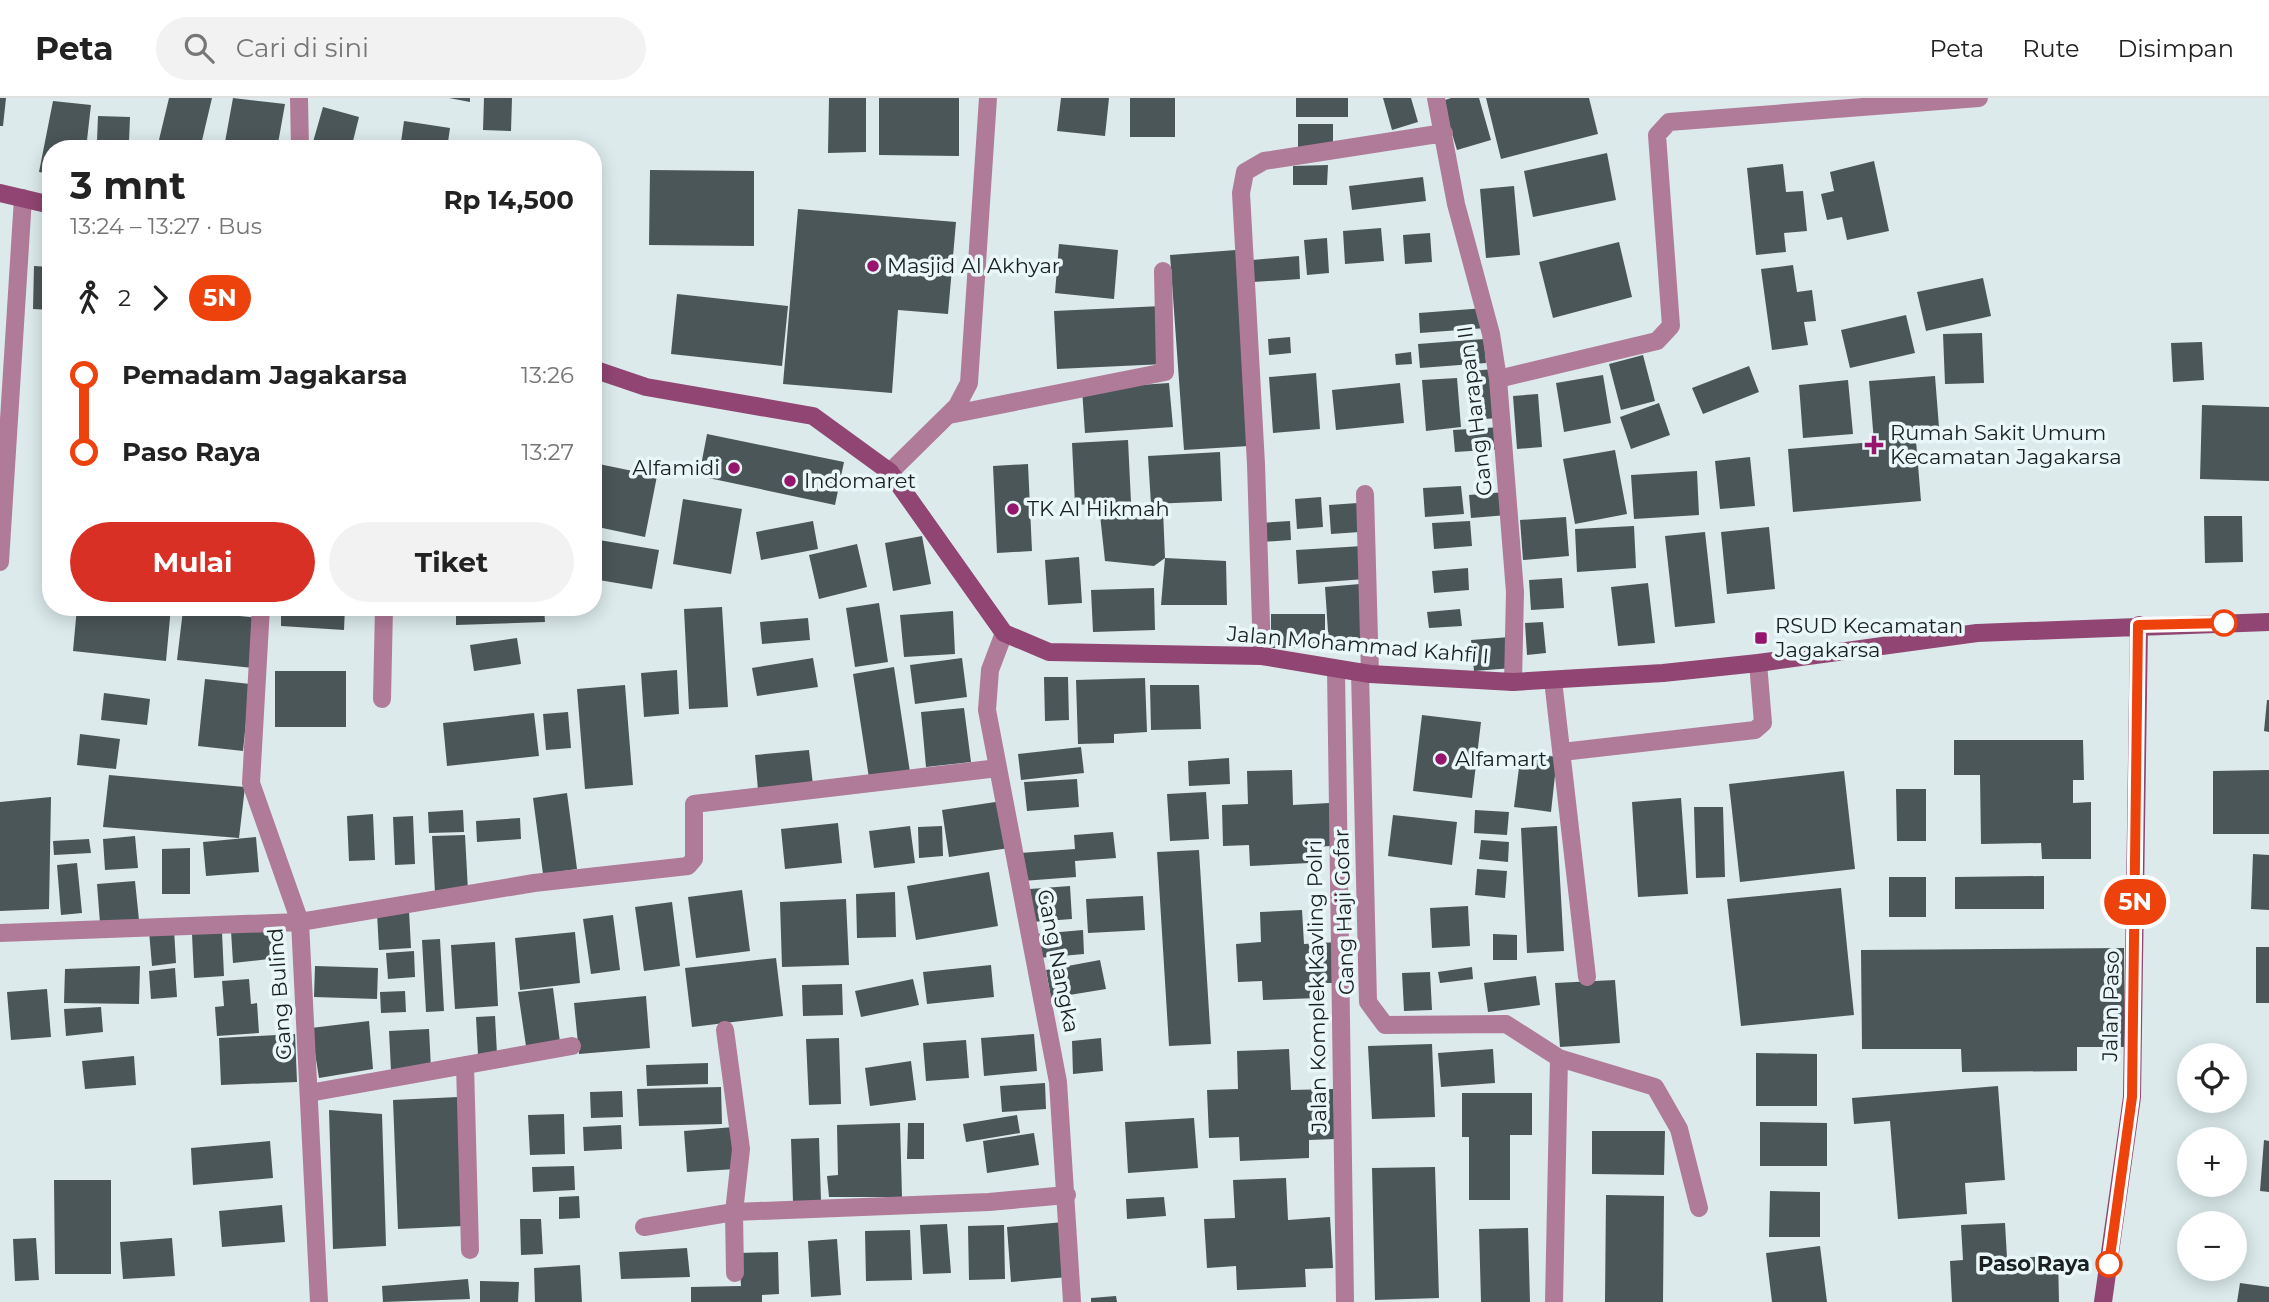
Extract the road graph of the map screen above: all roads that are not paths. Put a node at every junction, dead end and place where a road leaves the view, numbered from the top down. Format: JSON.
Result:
{"nodes":[{"id":1,"x":299,"y":98,"type":"edge"},
{"id":2,"x":988,"y":98,"type":"edge"},
{"id":3,"x":1436,"y":98,"type":"edge"},
{"id":4,"x":1979,"y":98,"type":"edge"},
{"id":5,"x":1444,"y":133,"type":"junction"},
{"id":6,"x":300,"y":140,"type":"edge"},
{"id":7,"x":0,"y":193,"type":"edge"},
{"id":8,"x":23,"y":198,"type":"junction"},
{"id":9,"x":42,"y":203,"type":"edge"},
{"id":10,"x":1163,"y":271,"type":"dead end"},
{"id":11,"x":602,"y":372,"type":"edge"},
{"id":12,"x":1499,"y":379,"type":"junction"},
{"id":13,"x":949,"y":415,"type":"junction"},
{"id":14,"x":890,"y":472,"type":"junction"},
{"id":15,"x":1365,"y":494,"type":"dead end"},
{"id":16,"x":0,"y":562,"type":"edge"},
{"id":17,"x":260,"y":616,"type":"edge"},
{"id":18,"x":384,"y":616,"type":"edge"},
{"id":19,"x":2269,"y":622,"type":"edge"},
{"id":20,"x":2138,"y":625,"type":"junction"},
{"id":21,"x":1004,"y":633,"type":"junction"},
{"id":22,"x":1262,"y":656,"type":"junction"},
{"id":23,"x":1758,"y":663,"type":"junction"},
{"id":24,"x":1336,"y":669,"type":"junction"},
{"id":25,"x":1365,"y":673,"type":"junction"},
{"id":26,"x":1553,"y":680,"type":"junction"},
{"id":27,"x":1513,"y":682,"type":"junction"},
{"id":28,"x":382,"y":699,"type":"dead end"},
{"id":29,"x":1562,"y":752,"type":"junction"},
{"id":30,"x":998,"y":768,"type":"junction"},
{"id":31,"x":300,"y":922,"type":"junction"},
{"id":32,"x":0,"y":933,"type":"edge"},
{"id":33,"x":1587,"y":977,"type":"dead end"},
{"id":34,"x":725,"y":1030,"type":"dead end"},
{"id":35,"x":572,"y":1046,"type":"dead end"},
{"id":36,"x":1559,"y":1058,"type":"junction"},
{"id":37,"x":465,"y":1065,"type":"junction"},
{"id":38,"x":309,"y":1093,"type":"junction"},
{"id":39,"x":1067,"y":1195,"type":"junction"},
{"id":40,"x":1699,"y":1208,"type":"dead end"},
{"id":41,"x":734,"y":1212,"type":"junction"},
{"id":42,"x":645,"y":1227,"type":"dead end"},
{"id":43,"x":470,"y":1250,"type":"dead end"},
{"id":44,"x":735,"y":1273,"type":"dead end"},
{"id":45,"x":319,"y":1302,"type":"edge"},
{"id":46,"x":1072,"y":1302,"type":"edge"},
{"id":47,"x":1345,"y":1302,"type":"edge"},
{"id":48,"x":1554,"y":1302,"type":"edge"},
{"id":49,"x":2103,"y":1302,"type":"edge"}],
"edges":[{"from":1,"to":6,"type":"street"},
{"from":2,"to":13,"type":"street"},
{"from":3,"to":5,"type":"street","name":"Gang Harapan II"},
{"from":4,"to":12,"type":"street"},
{"from":5,"to":12,"type":"street","name":"Gang Harapan II"},
{"from":5,"to":22,"type":"street"},
{"from":7,"to":8,"type":"main road"},
{"from":8,"to":9,"type":"main road"},
{"from":8,"to":16,"type":"street"},
{"from":10,"to":13,"type":"street"},
{"from":11,"to":14,"type":"main road"},
{"from":12,"to":27,"type":"street","name":"Gang Harapan II"},
{"from":13,"to":14,"type":"street"},
{"from":14,"to":21,"type":"main road"},
{"from":15,"to":25,"type":"street"},
{"from":17,"to":31,"type":"street","name":"Gang Bulind"},
{"from":18,"to":28,"type":"street"},
{"from":19,"to":20,"type":"main road","name":"Jalan Mohammad Kahfi I"},
{"from":20,"to":23,"type":"main road","name":"Jalan Mohammad Kahfi I"},
{"from":20,"to":49,"type":"main road","name":"Jalan Paso"},
{"from":21,"to":22,"type":"main road","name":"Jalan Mohammad Kahfi I"},
{"from":21,"to":30,"type":"street","name":"Gang Nangka"},
{"from":22,"to":24,"type":"main road","name":"Jalan Mohammad Kahfi I"},
{"from":23,"to":26,"type":"main road","name":"Jalan Mohammad Kahfi I"},
{"from":23,"to":29,"type":"street"},
{"from":24,"to":25,"type":"main road","name":"Jalan Mohammad Kahfi I"},
{"from":24,"to":47,"type":"street","name":"Jalan Komplek Kavling Polri"},
{"from":25,"to":27,"type":"main road","name":"Jalan Mohammad Kahfi I"},
{"from":25,"to":36,"type":"street","name":"Gang Haji Gofar"},
{"from":26,"to":27,"type":"main road","name":"Jalan Mohammad Kahfi I"},
{"from":26,"to":29,"type":"street"},
{"from":29,"to":33,"type":"street"},
{"from":30,"to":31,"type":"street"},
{"from":30,"to":39,"type":"street","name":"Gang Nangka"},
{"from":31,"to":32,"type":"street"},
{"from":31,"to":38,"type":"street","name":"Gang Bulind"},
{"from":34,"to":41,"type":"street"},
{"from":35,"to":37,"type":"street"},
{"from":36,"to":40,"type":"street","name":"Gang Haji Gofar"},
{"from":36,"to":48,"type":"street"},
{"from":37,"to":38,"type":"street"},
{"from":37,"to":43,"type":"street"},
{"from":38,"to":45,"type":"street","name":"Gang Bulind"},
{"from":39,"to":41,"type":"street"},
{"from":39,"to":46,"type":"street","name":"Gang Nangka"},
{"from":41,"to":42,"type":"street"},
{"from":41,"to":44,"type":"street"}]}
